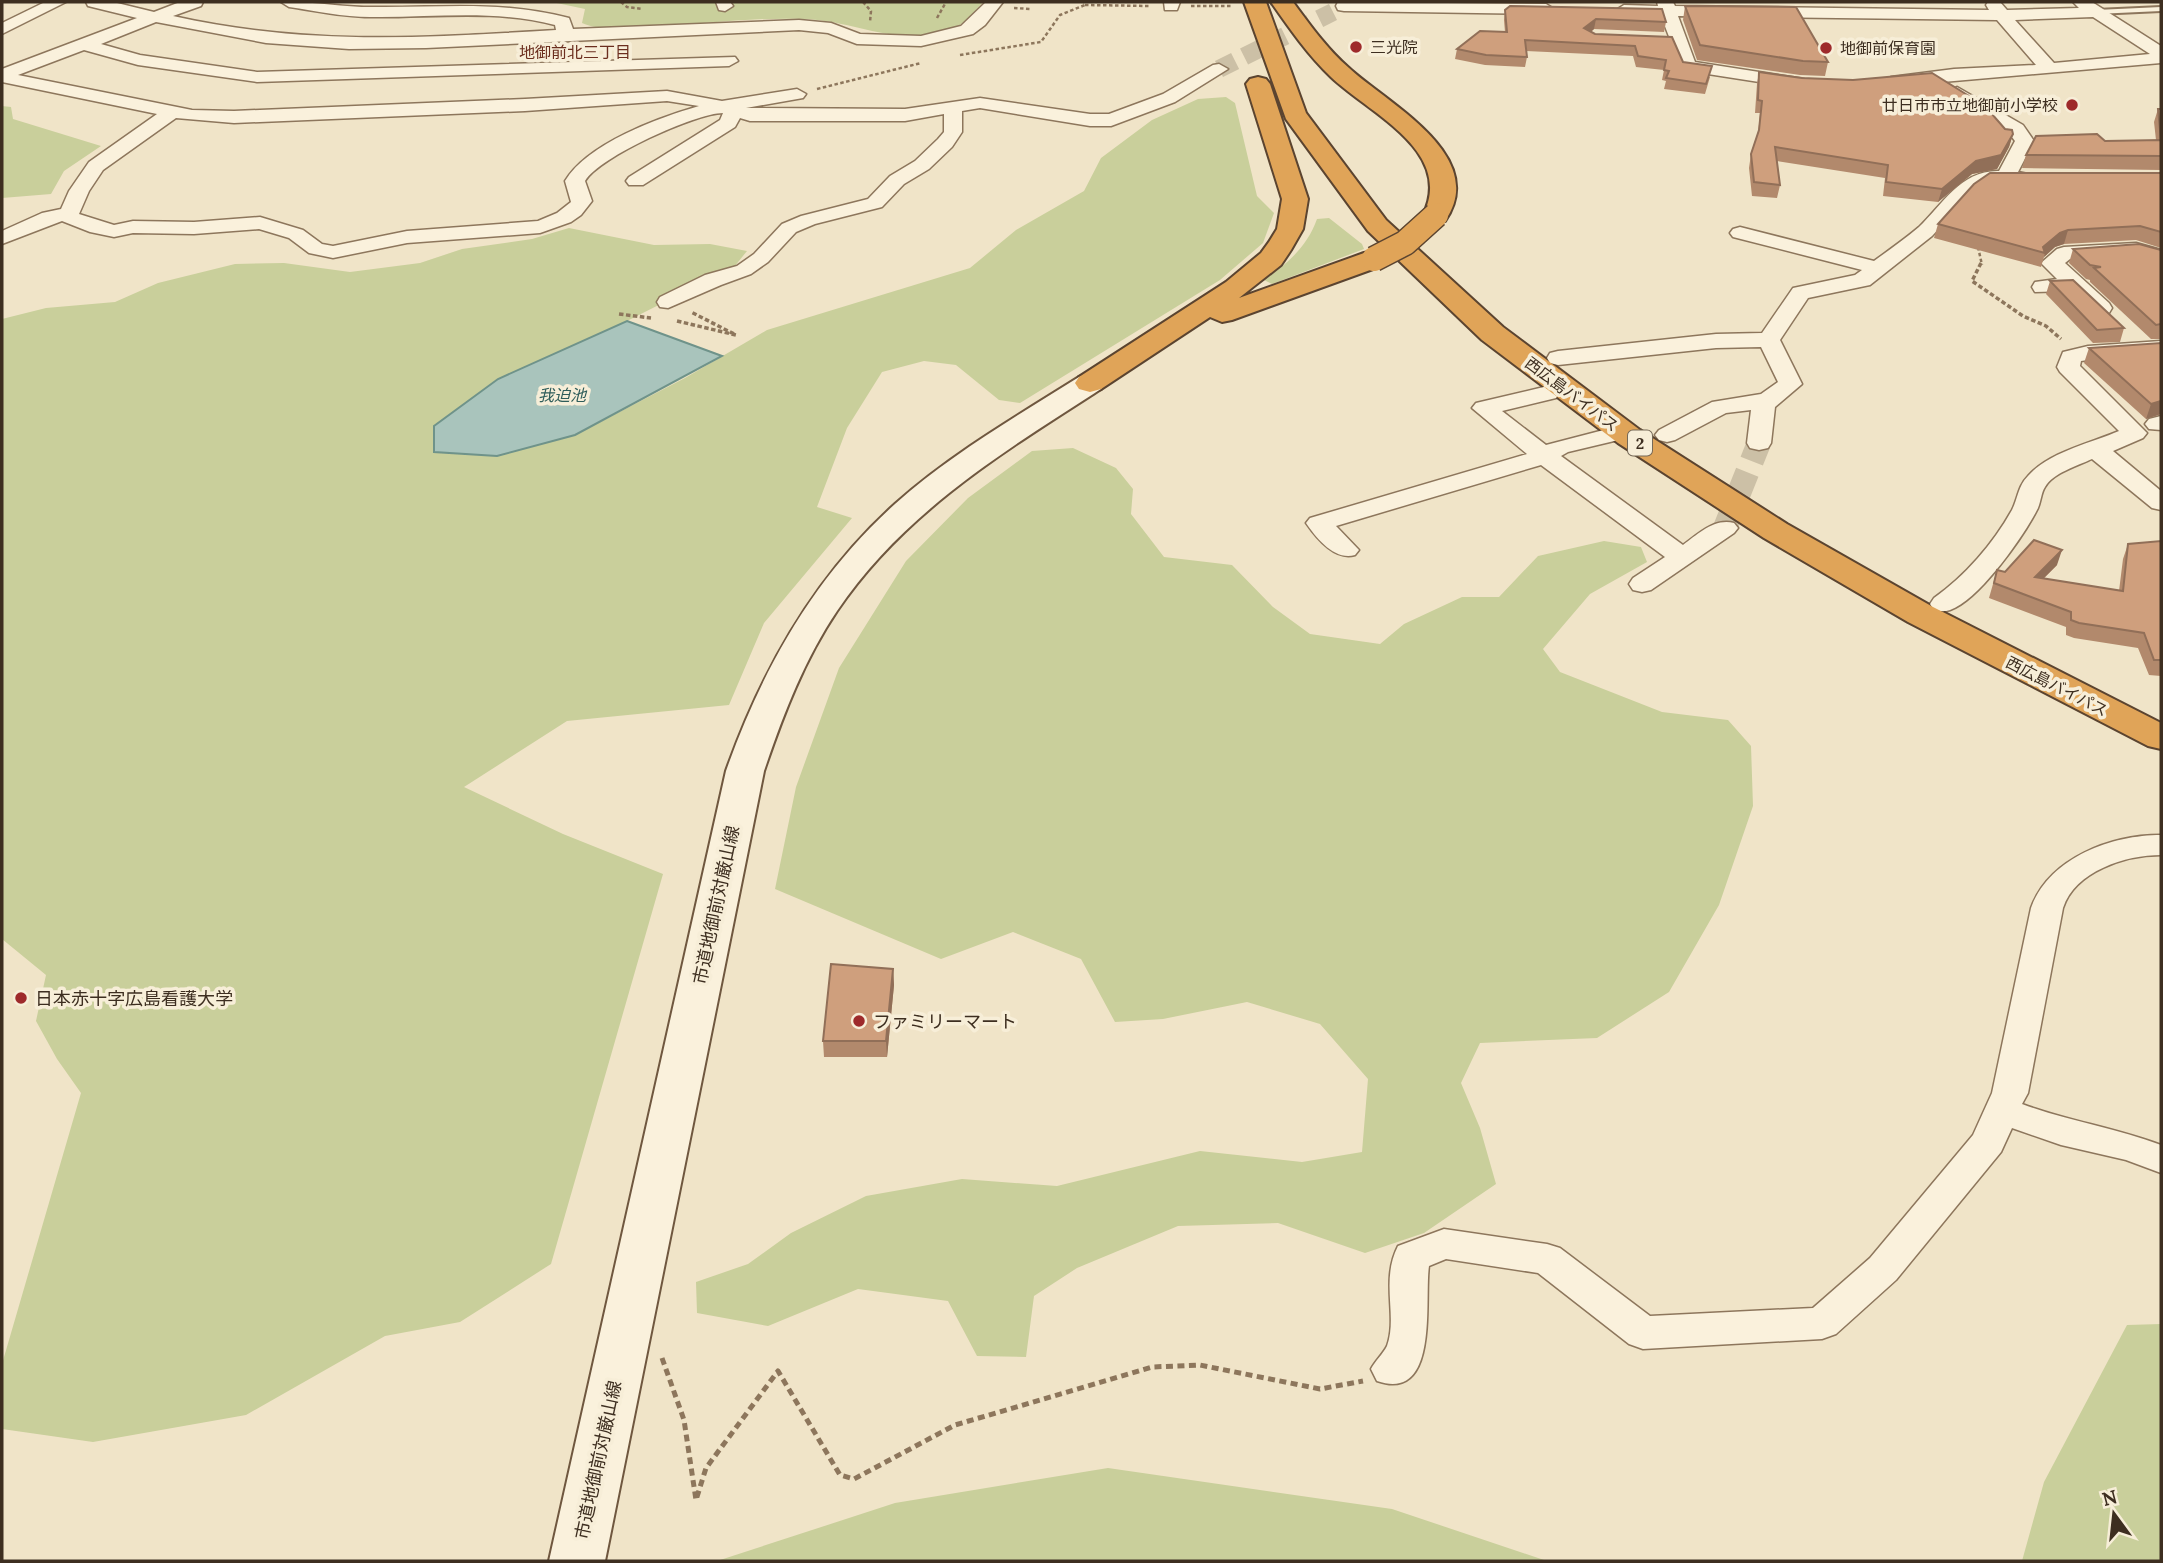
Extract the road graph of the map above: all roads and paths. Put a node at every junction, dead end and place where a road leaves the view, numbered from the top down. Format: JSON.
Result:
{"nodes":[{"id":1,"x":58,"y":2,"type":"edge"},
{"id":2,"x":94,"y":2,"type":"edge"},
{"id":3,"x":194,"y":2,"type":"edge"},
{"id":4,"x":289,"y":2,"type":"edge"},
{"id":5,"x":995,"y":2,"type":"edge"},
{"id":6,"x":1279,"y":2,"type":"edge"},
{"id":7,"x":1247,"y":3,"type":"edge"},
{"id":8,"x":1171,"y":4,"type":"edge"},
{"id":9,"x":1085,"y":5,"type":"dead end"},
{"id":10,"x":1667,"y":6,"type":"edge"},
{"id":11,"x":1342,"y":7,"type":"tunnel mouth"},
{"id":12,"x":2089,"y":7,"type":"edge"},
{"id":13,"x":1996,"y":8,"type":"edge"},
{"id":14,"x":1563,"y":9,"type":"edge"},
{"id":15,"x":2161,"y":9,"type":"edge"},
{"id":16,"x":1603,"y":10,"type":"edge"},
{"id":17,"x":379,"y":12,"type":"junction"},
{"id":18,"x":153,"y":18,"type":"junction"},
{"id":19,"x":2,"y":29,"type":"edge"},
{"id":20,"x":697,"y":29,"type":"junction"},
{"id":21,"x":565,"y":35,"type":"junction"},
{"id":22,"x":360,"y":43,"type":"junction"},
{"id":23,"x":83,"y":44,"type":"junction"},
{"id":24,"x":2161,"y":53,"type":"edge"},
{"id":25,"x":2161,"y":58,"type":"edge"},
{"id":26,"x":729,"y":61,"type":"junction"},
{"id":27,"x":2049,"y":68,"type":"junction"},
{"id":28,"x":1219,"y":69,"type":"tunnel mouth"},
{"id":29,"x":342,"y":74,"type":"junction"},
{"id":30,"x":2,"y":76,"type":"edge"},
{"id":31,"x":1932,"y":77,"type":"junction"},
{"id":32,"x":1876,"y":83,"type":"edge"},
{"id":33,"x":546,"y":85,"type":"junction"},
{"id":34,"x":1813,"y":85,"type":"edge"},
{"id":35,"x":797,"y":94,"type":"dead end"},
{"id":36,"x":947,"y":107,"type":"junction"},
{"id":37,"x":729,"y":110,"type":"junction"},
{"id":38,"x":173,"y":112,"type":"junction"},
{"id":39,"x":319,"y":113,"type":"junction"},
{"id":40,"x":2005,"y":177,"type":"junction"},
{"id":41,"x":2041,"y":178,"type":"edge"},
{"id":42,"x":645,"y":179,"type":"dead end"},
{"id":43,"x":69,"y":214,"type":"junction"},
{"id":44,"x":1740,"y":233,"type":"dead end"},
{"id":45,"x":2,"y":238,"type":"edge"},
{"id":46,"x":1979,"y":243,"type":"edge"},
{"id":47,"x":2161,"y":257,"type":"edge"},
{"id":48,"x":1878,"y":268,"type":"junction"},
{"id":49,"x":2075,"y":284,"type":"junction"},
{"id":50,"x":2043,"y":287,"type":"dead end"},
{"id":51,"x":667,"y":311,"type":"junction"},
{"id":52,"x":619,"y":314,"type":"dead end"},
{"id":53,"x":655,"y":318,"type":"dead end"},
{"id":54,"x":1769,"y":340,"type":"junction"},
{"id":55,"x":2063,"y":344,"type":"dead end"},
{"id":56,"x":2153,"y":348,"type":"edge"},
{"id":57,"x":1558,"y":358,"type":"junction"},
{"id":58,"x":1090,"y":383,"type":"junction"},
{"id":59,"x":1548,"y":393,"type":"dead end"},
{"id":60,"x":1765,"y":401,"type":"junction"},
{"id":61,"x":1623,"y":432,"type":"junction"},
{"id":62,"x":1667,"y":435,"type":"junction"},
{"id":63,"x":1759,"y":443,"type":"tunnel mouth"},
{"id":64,"x":2098,"y":450,"type":"junction"},
{"id":65,"x":1545,"y":456,"type":"junction"},
{"id":66,"x":2161,"y":503,"type":"edge"},
{"id":67,"x":1725,"y":528,"type":"tunnel mouth"},
{"id":68,"x":1346,"y":551,"type":"dead end"},
{"id":69,"x":1681,"y":556,"type":"junction"},
{"id":70,"x":1642,"y":584,"type":"dead end"},
{"id":71,"x":1943,"y":604,"type":"junction"},
{"id":72,"x":2161,"y":713,"type":"edge"},
{"id":73,"x":2161,"y":738,"type":"edge"},
{"id":74,"x":2161,"y":845,"type":"edge"},
{"id":75,"x":2002,"y":1111,"type":"junction"},
{"id":76,"x":2161,"y":1159,"type":"edge"},
{"id":77,"x":660,"y":1354,"type":"dead end"},
{"id":78,"x":1391,"y":1370,"type":"joint"},
{"id":79,"x":577,"y":1561,"type":"edge"}],
"edges":[{"from":1,"to":19,"type":"street"},
{"from":2,"to":18,"type":"street"},
{"from":3,"to":18,"type":"street"},
{"from":4,"to":17,"type":"street"},
{"from":5,"to":20,"type":"street"},
{"from":6,"to":57,"type":"highway","name":"西広島バイパス","number":"2"},
{"from":6,"to":58,"type":"highway","bridge":true},
{"from":7,"to":8,"type":"path"},
{"from":7,"to":58,"type":"highway"},
{"from":7,"to":61,"type":"highway","name":"西広島バイパス","number":"2"},
{"from":8,"to":9,"type":"path"},
{"from":10,"to":13,"type":"street"},
{"from":10,"to":16,"type":"street"},
{"from":10,"to":34,"type":"street"},
{"from":11,"to":14,"type":"street"},
{"from":12,"to":13,"type":"street"},
{"from":12,"to":15,"type":"lane"},
{"from":12,"to":24,"type":"street"},
{"from":13,"to":27,"type":"street"},
{"from":17,"to":21,"type":"street"},
{"from":17,"to":22,"type":"street"},
{"from":18,"to":22,"type":"street"},
{"from":18,"to":23,"type":"street"},
{"from":20,"to":21,"type":"street"},
{"from":20,"to":26,"type":"street"},
{"from":21,"to":22,"type":"street"},
{"from":21,"to":33,"type":"street"},
{"from":22,"to":29,"type":"street"},
{"from":23,"to":29,"type":"street"},
{"from":23,"to":30,"type":"street"},
{"from":25,"to":27,"type":"street"},
{"from":26,"to":33,"type":"street"},
{"from":26,"to":37,"type":"street"},
{"from":27,"to":31,"type":"street"},
{"from":28,"to":36,"type":"street"},
{"from":29,"to":33,"type":"street"},
{"from":29,"to":39,"type":"street"},
{"from":30,"to":38,"type":"street"},
{"from":31,"to":32,"type":"street"},
{"from":31,"to":40,"type":"street"},
{"from":33,"to":37,"type":"street"},
{"from":33,"to":39,"type":"street"},
{"from":35,"to":37,"type":"street"},
{"from":36,"to":37,"type":"street"},
{"from":36,"to":51,"type":"street"},
{"from":37,"to":42,"type":"street"},
{"from":37,"to":43,"type":"street"},
{"from":38,"to":39,"type":"street"},
{"from":38,"to":43,"type":"street"},
{"from":40,"to":41,"type":"street"},
{"from":40,"to":48,"type":"street"},
{"from":43,"to":45,"type":"street"},
{"from":44,"to":48,"type":"street"},
{"from":46,"to":55,"type":"path"},
{"from":47,"to":49,"type":"street"},
{"from":48,"to":54,"type":"street"},
{"from":49,"to":50,"type":"street"},
{"from":49,"to":56,"type":"street"},
{"from":51,"to":51,"type":"path"},
{"from":52,"to":53,"type":"path"},
{"from":54,"to":57,"type":"street"},
{"from":54,"to":60,"type":"street"},
{"from":56,"to":64,"type":"street"},
{"from":57,"to":62,"type":"highway","name":"西広島バイパス","number":"2"},
{"from":58,"to":79,"type":"street","name":"市道地御前対厳山線"},
{"from":59,"to":65,"type":"street"},
{"from":60,"to":62,"type":"street"},
{"from":60,"to":63,"type":"street"},
{"from":61,"to":65,"type":"street"},
{"from":61,"to":73,"type":"highway","name":"西広島バイパス","number":"2"},
{"from":62,"to":71,"type":"highway","name":"西広島バイパス","number":"2"},
{"from":64,"to":66,"type":"street"},
{"from":64,"to":71,"type":"street"},
{"from":65,"to":68,"type":"street"},
{"from":65,"to":69,"type":"street"},
{"from":67,"to":69,"type":"street"},
{"from":69,"to":70,"type":"street"},
{"from":71,"to":72,"type":"highway","name":"西広島バイパス","number":"2"},
{"from":74,"to":75,"type":"street"},
{"from":75,"to":76,"type":"street"},
{"from":75,"to":78,"type":"street"},
{"from":77,"to":78,"type":"path"}]}
